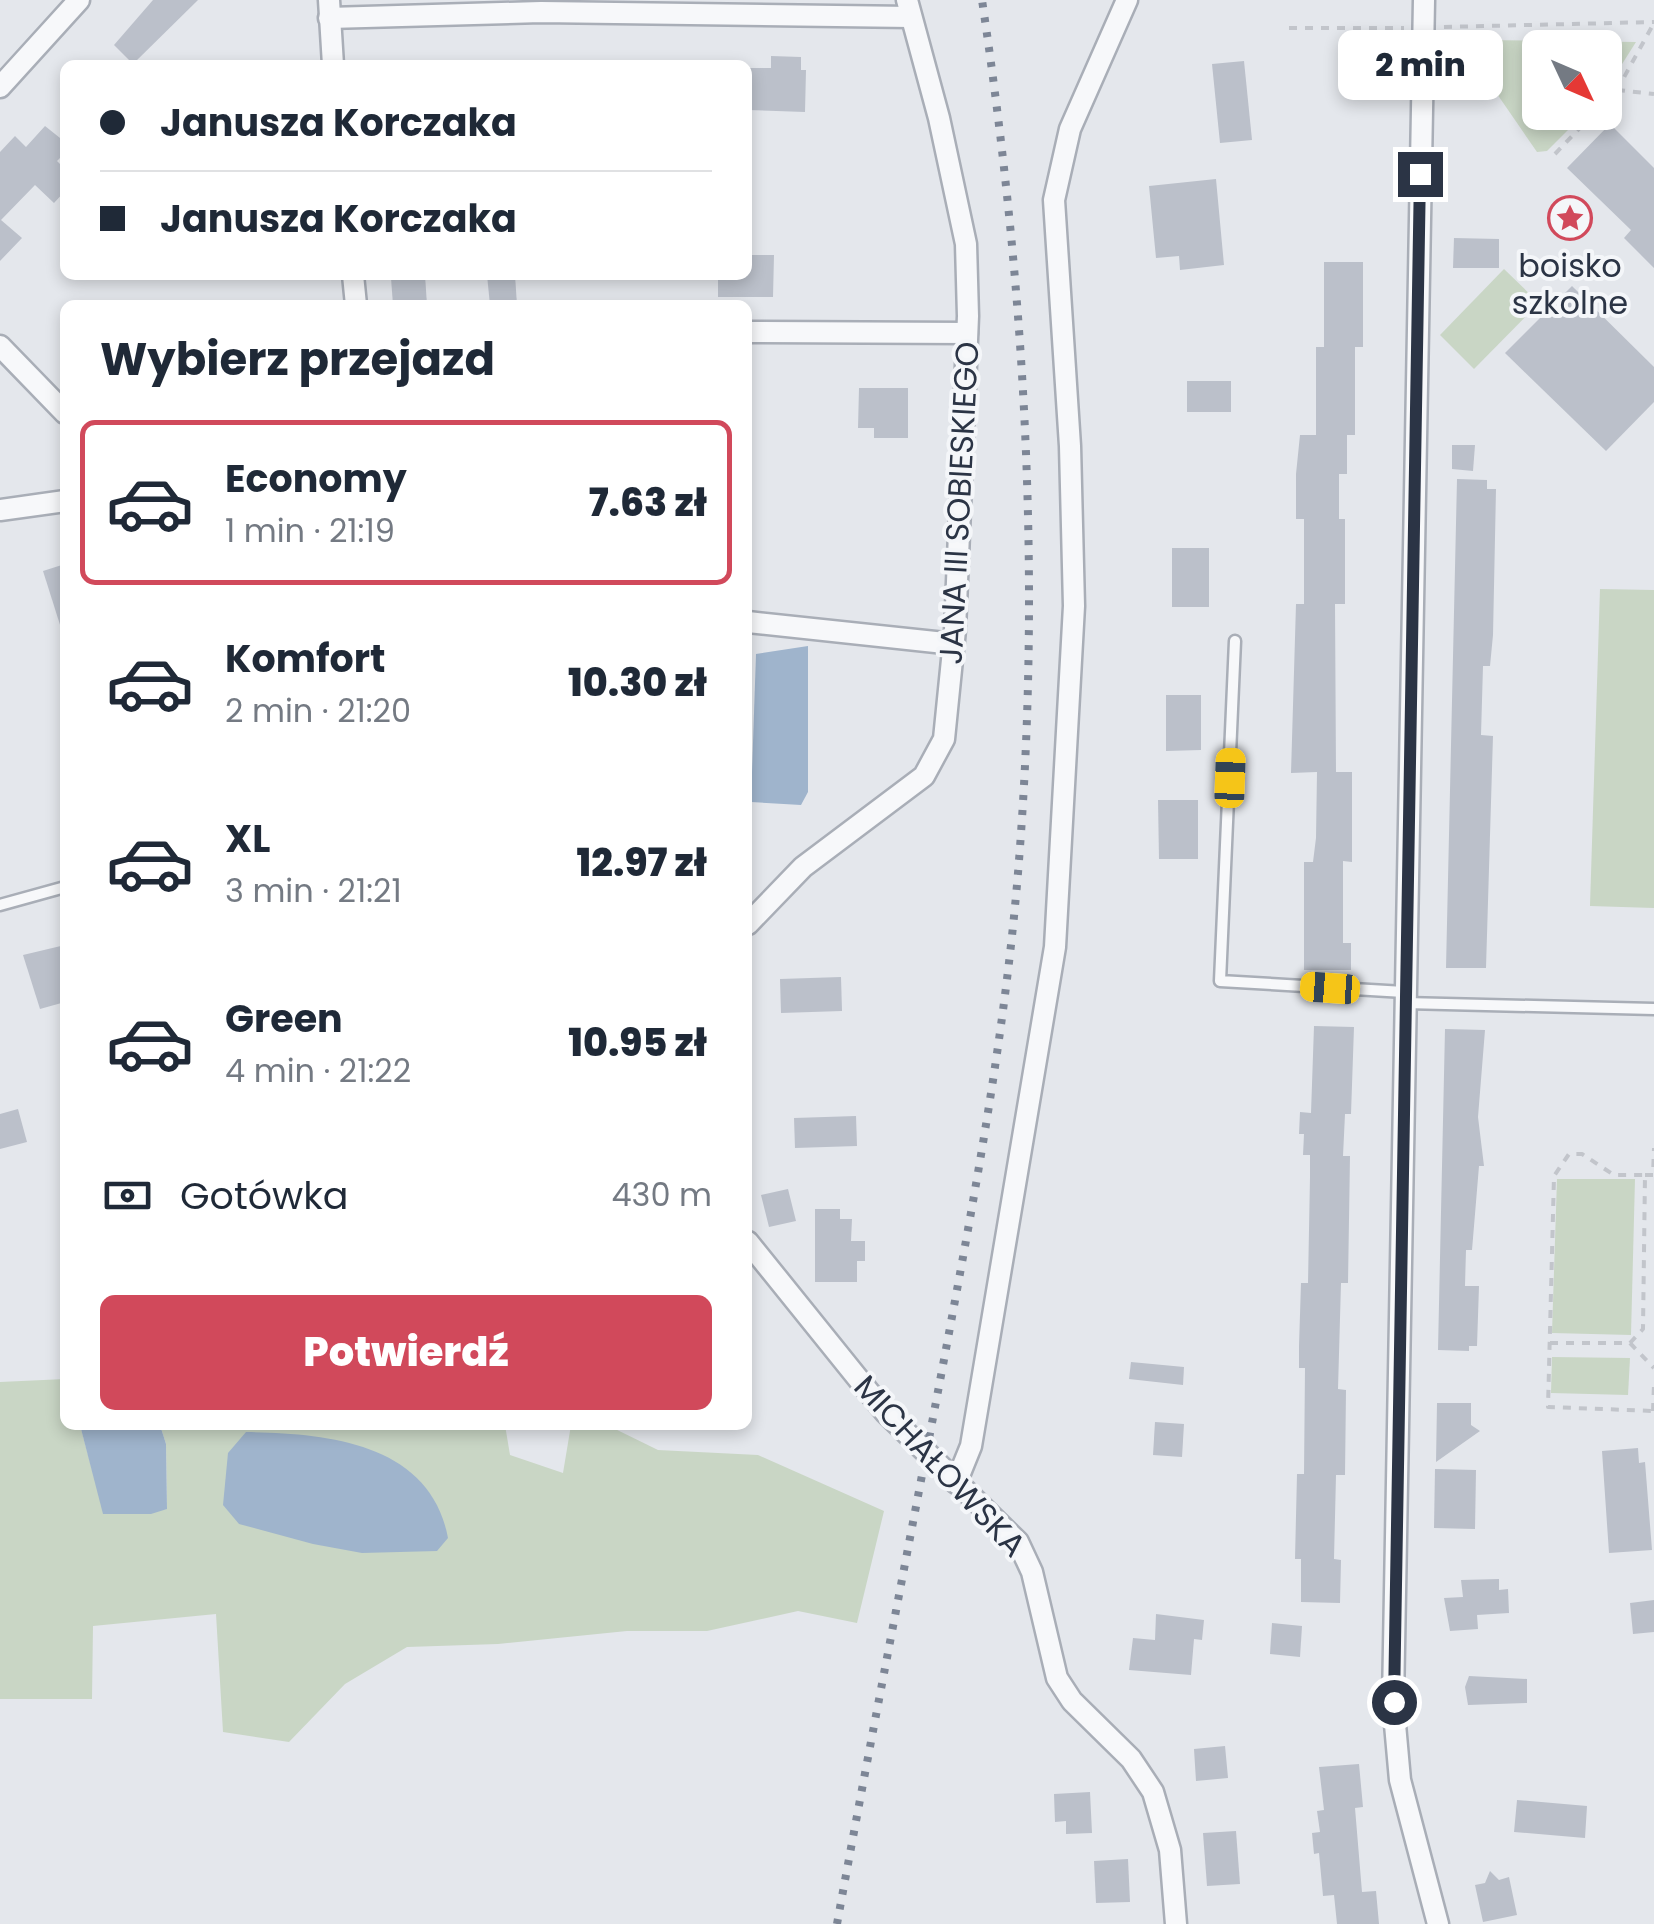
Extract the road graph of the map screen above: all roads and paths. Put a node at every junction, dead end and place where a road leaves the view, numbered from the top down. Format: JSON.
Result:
{"nodes":[{"id":1,"x":79,"y":0,"type":"edge"},
{"id":2,"x":1127,"y":0,"type":"edge"},
{"id":3,"x":1424,"y":0,"type":"edge"},
{"id":4,"x":329,"y":9,"type":"edge"},
{"id":5,"x":909,"y":9,"type":"edge"},
{"id":6,"x":1654,"y":23,"type":"edge"},
{"id":7,"x":1289,"y":28,"type":"dead end"},
{"id":8,"x":1424,"y":28,"type":"junction"},
{"id":9,"x":334,"y":60,"type":"edge"},
{"id":10,"x":1622,"y":81,"type":"edge"},
{"id":11,"x":0,"y":87,"type":"edge"},
{"id":12,"x":1622,"y":91,"type":"edge"},
{"id":13,"x":1654,"y":94,"type":"edge"},
{"id":14,"x":1578,"y":130,"type":"edge"},
{"id":15,"x":1555,"y":154,"type":"dead end"},
{"id":16,"x":752,"y":332,"type":"edge"},
{"id":17,"x":967,"y":333,"type":"junction"},
{"id":18,"x":0,"y":346,"type":"edge"},
{"id":19,"x":60,"y":408,"type":"edge"},
{"id":20,"x":60,"y":502,"type":"edge"},
{"id":21,"x":0,"y":510,"type":"edge"},
{"id":22,"x":752,"y":622,"type":"edge"},
{"id":23,"x":1235,"y":641,"type":"dead end"},
{"id":24,"x":954,"y":644,"type":"junction"},
{"id":25,"x":60,"y":889,"type":"edge"},
{"id":26,"x":0,"y":904,"type":"edge"},
{"id":27,"x":752,"y":920,"type":"edge"},
{"id":28,"x":1404,"y":997,"type":"junction"},
{"id":29,"x":1654,"y":1009,"type":"edge"},
{"id":30,"x":1654,"y":1148,"type":"edge"},
{"id":31,"x":1646,"y":1174,"type":"junction"},
{"id":32,"x":752,"y":1247,"type":"edge"},
{"id":33,"x":1644,"y":1252,"type":"junction"},
{"id":34,"x":1654,"y":1254,"type":"edge"},
{"id":35,"x":1654,"y":1327,"type":"edge"},
{"id":36,"x":1643,"y":1329,"type":"junction"},
{"id":37,"x":1550,"y":1343,"type":"junction"},
{"id":38,"x":1630,"y":1344,"type":"junction"},
{"id":39,"x":1654,"y":1368,"type":"edge"},
{"id":40,"x":1654,"y":1384,"type":"edge"},
{"id":41,"x":1654,"y":1411,"type":"edge"},
{"id":42,"x":956,"y":1484,"type":"junction"},
{"id":43,"x":1176,"y":1924,"type":"edge"},
{"id":44,"x":1438,"y":1924,"type":"edge"}],
"edges":[{"from":1,"to":11,"type":"street"},
{"from":2,"to":42,"type":"street"},
{"from":3,"to":8,"type":"street"},
{"from":4,"to":5,"type":"street"},
{"from":4,"to":9,"type":"street"},
{"from":5,"to":17,"type":"street","name":"JANA III SOBIESKIEGO"},
{"from":6,"to":8,"type":"path"},
{"from":6,"to":10,"type":"path"},
{"from":7,"to":8,"type":"path"},
{"from":8,"to":28,"type":"street"},
{"from":12,"to":13,"type":"path"},
{"from":14,"to":15,"type":"path"},
{"from":16,"to":17,"type":"street"},
{"from":17,"to":24,"type":"street","name":"JANA III SOBIESKIEGO"},
{"from":18,"to":19,"type":"street"},
{"from":20,"to":21,"type":"street"},
{"from":22,"to":24,"type":"street"},
{"from":23,"to":28,"type":"lane"},
{"from":24,"to":27,"type":"street","name":"JANA III SOBIESKIEGO"},
{"from":25,"to":26,"type":"lane"},
{"from":28,"to":29,"type":"lane"},
{"from":28,"to":44,"type":"street"},
{"from":30,"to":31,"type":"path"},
{"from":31,"to":33,"type":"path"},
{"from":31,"to":37,"type":"path"},
{"from":32,"to":42,"type":"street","name":"MICHAŁOWSKA"},
{"from":33,"to":34,"type":"path"},
{"from":33,"to":36,"type":"path"},
{"from":35,"to":36,"type":"path"},
{"from":36,"to":38,"type":"path"},
{"from":37,"to":38,"type":"path"},
{"from":37,"to":41,"type":"path"},
{"from":38,"to":39,"type":"path"},
{"from":40,"to":41,"type":"path"},
{"from":42,"to":43,"type":"street","name":"MICHAŁOWSKA"}]}
